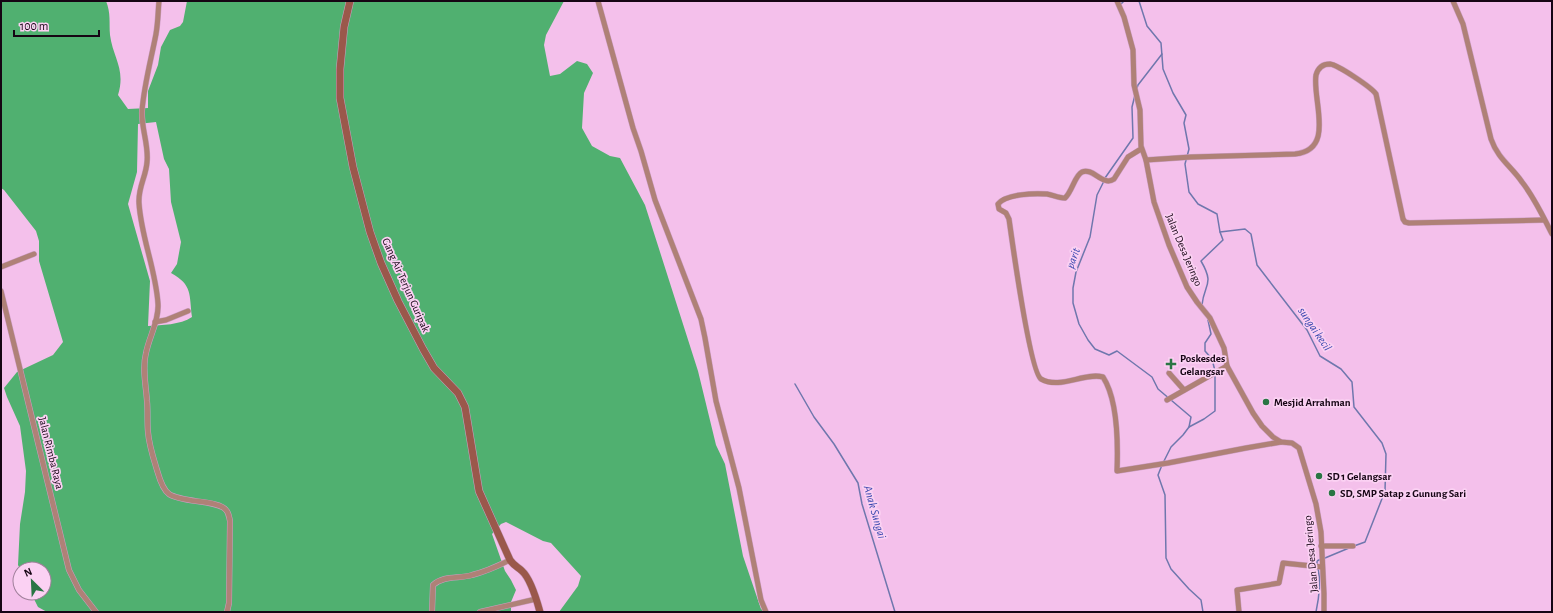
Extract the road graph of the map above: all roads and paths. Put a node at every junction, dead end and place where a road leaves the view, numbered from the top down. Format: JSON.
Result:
{"nodes":[{"id":1,"x":160,"y":1,"type":"edge"},
{"id":2,"x":350,"y":1,"type":"edge"},
{"id":3,"x":598,"y":1,"type":"edge"},
{"id":4,"x":1117,"y":1,"type":"edge"},
{"id":5,"x":1453,"y":1,"type":"edge"},
{"id":6,"x":1141,"y":149,"type":"junction"},
{"id":7,"x":1146,"y":160,"type":"junction"},
{"id":8,"x":1544,"y":220,"type":"junction"},
{"id":9,"x":1552,"y":234,"type":"edge"},
{"id":10,"x":34,"y":254,"type":"dead end"},
{"id":11,"x":1,"y":267,"type":"edge"},
{"id":12,"x":1,"y":291,"type":"edge"},
{"id":13,"x":188,"y":311,"type":"dead end"},
{"id":14,"x":155,"y":322,"type":"junction"},
{"id":15,"x":1227,"y":366,"type":"junction"},
{"id":16,"x":1170,"y":372,"type":"dead end"},
{"id":17,"x":1184,"y":390,"type":"junction"},
{"id":18,"x":1167,"y":400,"type":"dead end"},
{"id":19,"x":1281,"y":442,"type":"junction"},
{"id":20,"x":1321,"y":546,"type":"junction"},
{"id":21,"x":1353,"y":546,"type":"dead end"},
{"id":22,"x":510,"y":560,"type":"junction"},
{"id":23,"x":1320,"y":566,"type":"junction"},
{"id":24,"x":536,"y":599,"type":"junction"},
{"id":25,"x":96,"y":612,"type":"edge"},
{"id":26,"x":227,"y":612,"type":"edge"},
{"id":27,"x":432,"y":612,"type":"edge"},
{"id":28,"x":480,"y":612,"type":"edge"},
{"id":29,"x":540,"y":612,"type":"edge"},
{"id":30,"x":766,"y":612,"type":"edge"},
{"id":31,"x":1239,"y":612,"type":"edge"},
{"id":32,"x":1324,"y":612,"type":"edge"}],
"edges":[{"from":1,"to":14,"type":"street"},
{"from":2,"to":22,"type":"street","name":"Gang Air Terjun Guripak"},
{"from":3,"to":30,"type":"street"},
{"from":4,"to":6,"type":"street","name":"Jalan Desa Jeringo"},
{"from":5,"to":8,"type":"street"},
{"from":6,"to":7,"type":"street","name":"Jalan Desa Jeringo"},
{"from":6,"to":19,"type":"street"},
{"from":7,"to":8,"type":"street"},
{"from":7,"to":15,"type":"street","name":"Jalan Desa Jeringo"},
{"from":8,"to":9,"type":"street"},
{"from":10,"to":11,"type":"street"},
{"from":12,"to":25,"type":"street","name":"Jalan Rimba Raya"},
{"from":13,"to":14,"type":"street"},
{"from":14,"to":26,"type":"street"},
{"from":15,"to":17,"type":"street"},
{"from":15,"to":19,"type":"street","name":"Jalan Desa Jeringo"},
{"from":16,"to":17,"type":"street"},
{"from":17,"to":18,"type":"street"},
{"from":19,"to":20,"type":"street","name":"Jalan Desa Jeringo"},
{"from":20,"to":21,"type":"street"},
{"from":20,"to":23,"type":"street","name":"Jalan Desa Jeringo"},
{"from":22,"to":24,"type":"street"},
{"from":22,"to":27,"type":"street"},
{"from":23,"to":31,"type":"street"},
{"from":23,"to":32,"type":"street","name":"Jalan Desa Jeringo"},
{"from":24,"to":28,"type":"street"},
{"from":24,"to":29,"type":"street"}]}
